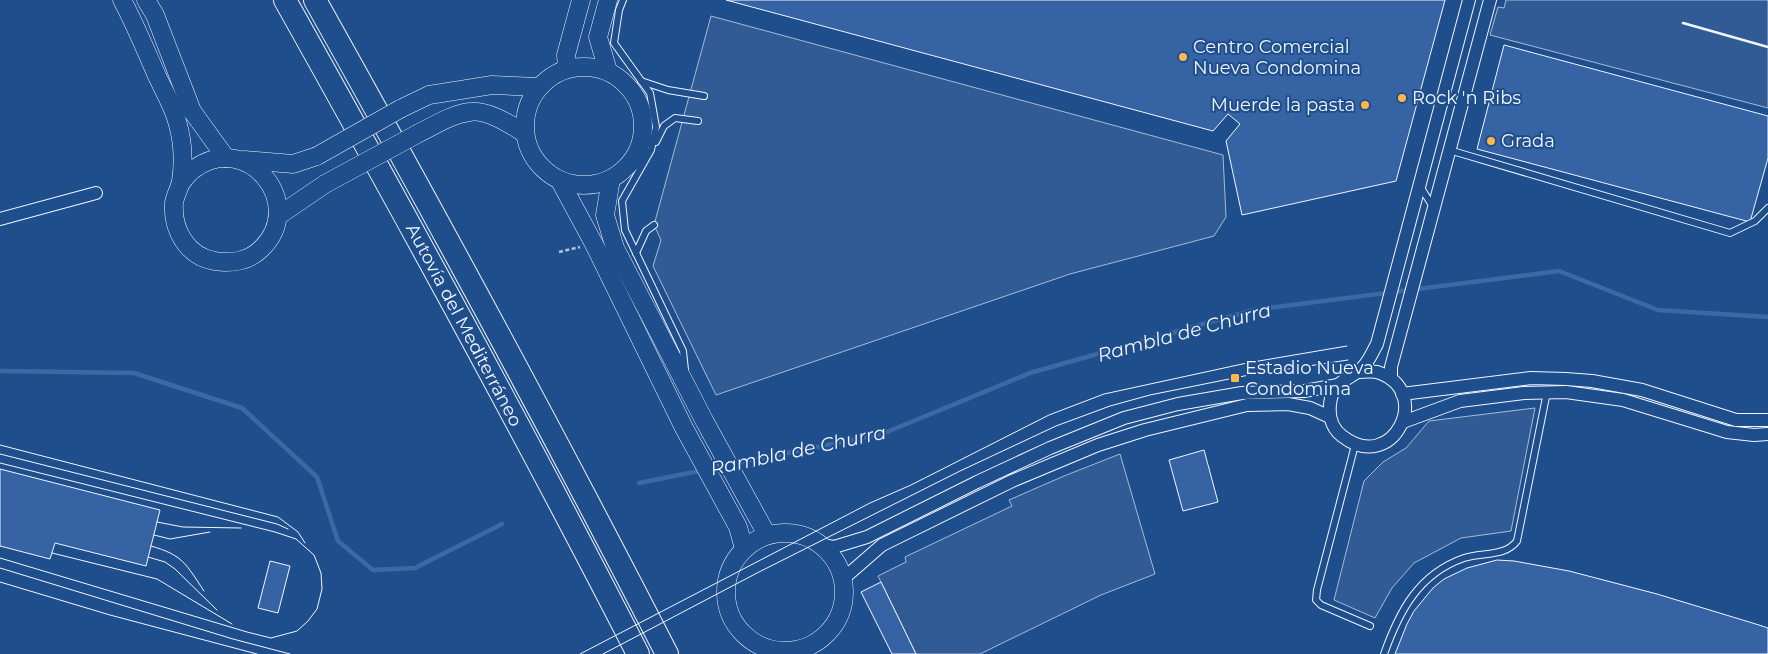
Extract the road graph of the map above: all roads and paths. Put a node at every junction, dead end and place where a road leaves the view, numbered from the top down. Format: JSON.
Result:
{"nodes":[{"id":1,"x":122,"y":0,"type":"edge"},
{"id":2,"x":146,"y":0,"type":"edge"},
{"id":3,"x":285,"y":0,"type":"edge"},
{"id":4,"x":315,"y":0,"type":"edge"},
{"id":5,"x":581,"y":0,"type":"edge"},
{"id":6,"x":608,"y":0,"type":"edge"},
{"id":7,"x":622,"y":0,"type":"edge"},
{"id":8,"x":1469,"y":0,"type":"edge"},
{"id":9,"x":1490,"y":0,"type":"edge"},
{"id":10,"x":567,"y":68,"type":"junction"},
{"id":11,"x":608,"y":71,"type":"junction"},
{"id":12,"x":641,"y":80,"type":"junction"},
{"id":13,"x":538,"y":87,"type":"junction"},
{"id":14,"x":704,"y":96,"type":"dead end"},
{"id":15,"x":698,"y":121,"type":"dead end"},
{"id":16,"x":524,"y":133,"type":"junction"},
{"id":17,"x":652,"y":150,"type":"junction"},
{"id":18,"x":1449,"y":150,"type":"junction"},
{"id":19,"x":233,"y":159,"type":"junction"},
{"id":20,"x":611,"y":179,"type":"junction"},
{"id":21,"x":560,"y":181,"type":"junction"},
{"id":22,"x":181,"y":183,"type":"junction"},
{"id":23,"x":1420,"y":185,"type":"junction"},
{"id":24,"x":96,"y":193,"type":"dead end"},
{"id":25,"x":1433,"y":208,"type":"junction"},
{"id":26,"x":1768,"y":208,"type":"edge"},
{"id":27,"x":278,"y":216,"type":"junction"},
{"id":28,"x":0,"y":219,"type":"edge"},
{"id":29,"x":654,"y":226,"type":"dead end"},
{"id":30,"x":594,"y":244,"type":"junction"},
{"id":31,"x":559,"y":252,"type":"dead end"},
{"id":32,"x":636,"y":253,"type":"junction"},
{"id":33,"x":1358,"y":372,"type":"junction"},
{"id":34,"x":1391,"y":379,"type":"junction"},
{"id":35,"x":1338,"y":385,"type":"junction"},
{"id":36,"x":687,"y":386,"type":"junction"},
{"id":37,"x":1547,"y":392,"type":"junction"},
{"id":38,"x":1402,"y":394,"type":"junction"},
{"id":39,"x":1330,"y":417,"type":"junction"},
{"id":40,"x":1768,"y":420,"type":"edge"},
{"id":41,"x":1403,"y":422,"type":"junction"},
{"id":42,"x":1768,"y":434,"type":"edge"},
{"id":43,"x":1355,"y":445,"type":"junction"},
{"id":44,"x":767,"y":536,"type":"junction"},
{"id":45,"x":821,"y":545,"type":"junction"},
{"id":46,"x":744,"y":549,"type":"junction"},
{"id":47,"x":843,"y":579,"type":"junction"},
{"id":48,"x":1370,"y":626,"type":"dead end"},
{"id":49,"x":816,"y":649,"type":"edge"},
{"id":50,"x":785,"y":653,"type":"edge"},
{"id":51,"x":638,"y":654,"type":"edge"},
{"id":52,"x":667,"y":654,"type":"edge"},
{"id":53,"x":1384,"y":654,"type":"edge"}],
"edges":[{"from":1,"to":22,"type":"street"},
{"from":2,"to":19,"type":"street"},
{"from":3,"to":51,"type":"highway","name":"Autovía del Mediterráneo"},
{"from":4,"to":52,"type":"highway","name":"Autovía del Mediterráneo"},
{"from":5,"to":10,"type":"street"},
{"from":6,"to":11,"type":"street"},
{"from":7,"to":12,"type":"lane"},
{"from":8,"to":23,"type":"street"},
{"from":9,"to":18,"type":"street"},
{"from":10,"to":11,"type":"street"},
{"from":10,"to":13,"type":"street"},
{"from":11,"to":20,"type":"street"},
{"from":12,"to":14,"type":"lane"},
{"from":12,"to":17,"type":"lane"},
{"from":13,"to":16,"type":"street"},
{"from":13,"to":19,"type":"street","bridge":true},
{"from":15,"to":17,"type":"lane"},
{"from":16,"to":21,"type":"street"},
{"from":16,"to":27,"type":"street","bridge":true},
{"from":17,"to":32,"type":"lane"},
{"from":18,"to":25,"type":"street"},
{"from":18,"to":26,"type":"lane"},
{"from":19,"to":22,"type":"street"},
{"from":19,"to":27,"type":"street"},
{"from":20,"to":21,"type":"street"},
{"from":20,"to":36,"type":"street"},
{"from":21,"to":30,"type":"street"},
{"from":22,"to":27,"type":"street"},
{"from":23,"to":25,"type":"lane"},
{"from":23,"to":33,"type":"street"},
{"from":24,"to":28,"type":"street"},
{"from":25,"to":34,"type":"street"},
{"from":29,"to":32,"type":"lane"},
{"from":30,"to":31,"type":"path"},
{"from":30,"to":46,"type":"street"},
{"from":32,"to":36,"type":"lane"},
{"from":33,"to":34,"type":"street"},
{"from":33,"to":35,"type":"street"},
{"from":34,"to":38,"type":"street"},
{"from":35,"to":39,"type":"street"},
{"from":35,"to":45,"type":"street"},
{"from":36,"to":44,"type":"street"},
{"from":37,"to":41,"type":"street"},
{"from":37,"to":42,"type":"street"},
{"from":37,"to":53,"type":"lane"},
{"from":38,"to":40,"type":"street"},
{"from":38,"to":41,"type":"street"},
{"from":39,"to":43,"type":"street"},
{"from":39,"to":47,"type":"street"},
{"from":41,"to":43,"type":"street"},
{"from":43,"to":48,"type":"lane"},
{"from":44,"to":45,"type":"street"},
{"from":44,"to":46,"type":"street"},
{"from":45,"to":47,"type":"street"},
{"from":46,"to":50,"type":"street"},
{"from":47,"to":49,"type":"street"},
{"from":49,"to":50,"type":"street"}]}
